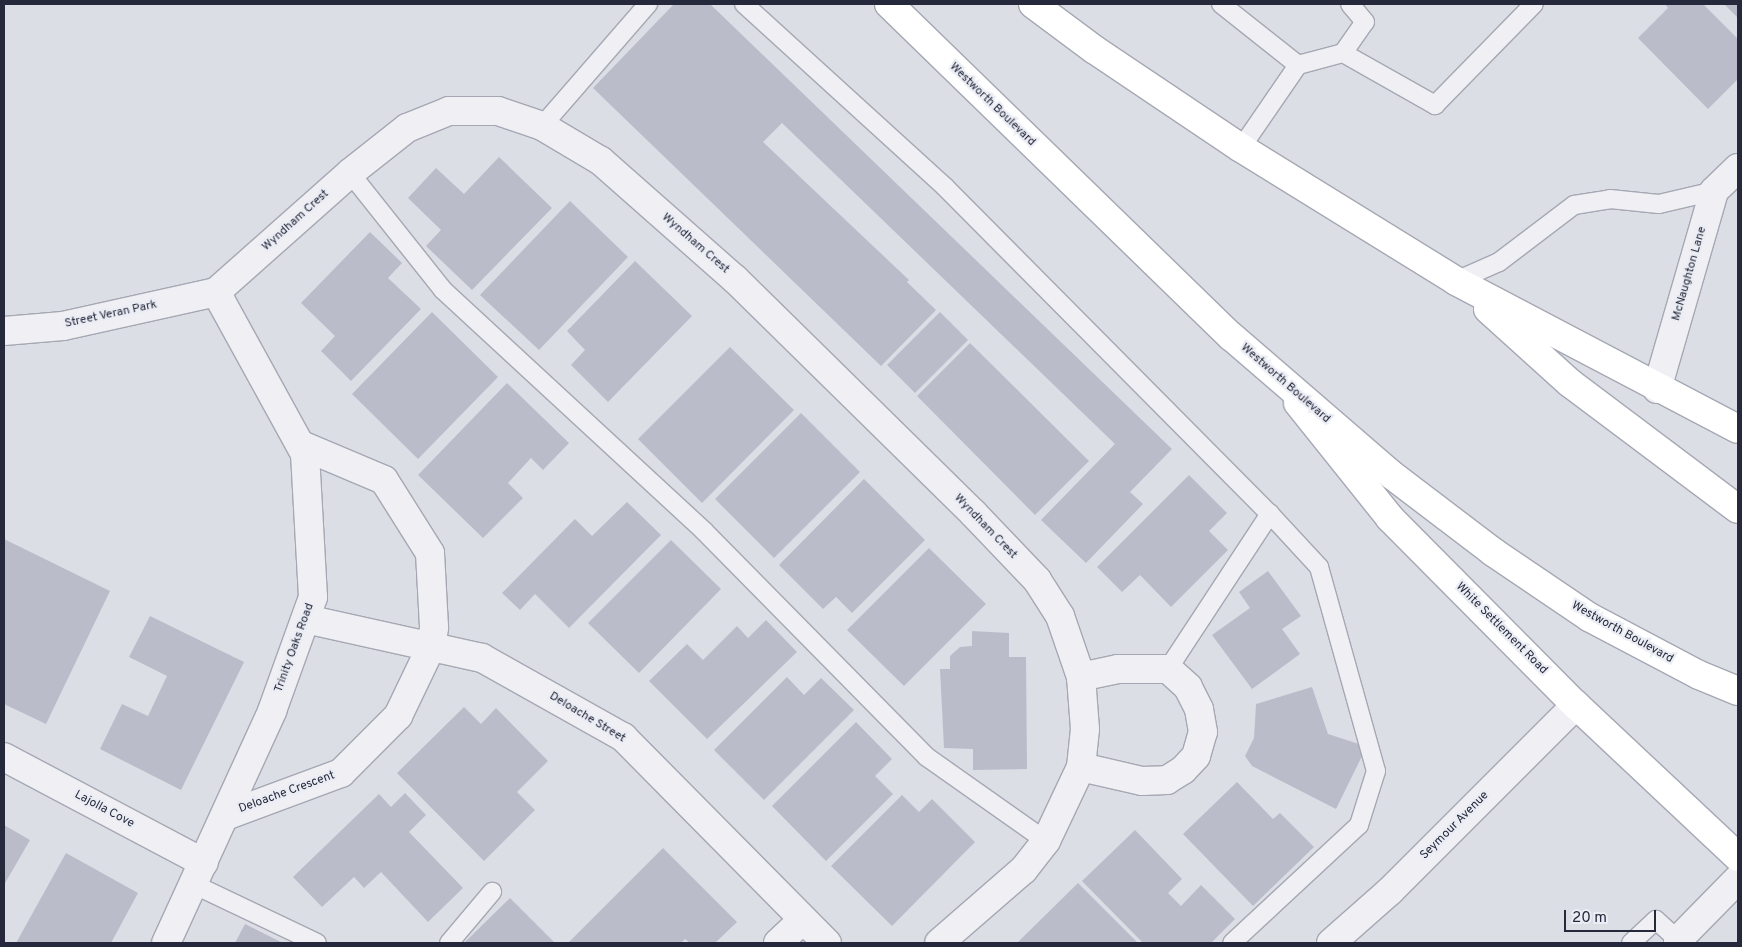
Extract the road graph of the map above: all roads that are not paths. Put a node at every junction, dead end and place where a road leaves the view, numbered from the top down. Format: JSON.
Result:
{"nodes":[{"id":1,"x":648,"y":4,"type":"edge"},
{"id":2,"x":744,"y":4,"type":"edge"},
{"id":3,"x":1033,"y":4,"type":"edge"},
{"id":4,"x":1221,"y":4,"type":"edge"},
{"id":5,"x":1350,"y":4,"type":"edge"},
{"id":6,"x":1534,"y":4,"type":"edge"},
{"id":7,"x":905,"y":9,"type":"edge"},
{"id":8,"x":1343,"y":53,"type":"junction"},
{"id":9,"x":1298,"y":66,"type":"junction"},
{"id":10,"x":542,"y":126,"type":"junction"},
{"id":11,"x":1241,"y":148,"type":"junction"},
{"id":12,"x":1738,"y":168,"type":"edge"},
{"id":13,"x":350,"y":172,"type":"junction"},
{"id":14,"x":1714,"y":192,"type":"junction"},
{"id":15,"x":1456,"y":281,"type":"junction"},
{"id":16,"x":216,"y":292,"type":"junction"},
{"id":17,"x":4,"y":331,"type":"edge"},
{"id":18,"x":1283,"y":384,"type":"junction"},
{"id":19,"x":1658,"y":389,"type":"junction"},
{"id":20,"x":1738,"y":429,"type":"edge"},
{"id":21,"x":301,"y":445,"type":"junction"},
{"id":22,"x":1738,"y":510,"type":"edge"},
{"id":23,"x":1270,"y":514,"type":"junction"},
{"id":24,"x":306,"y":619,"type":"junction"},
{"id":25,"x":430,"y":646,"type":"junction"},
{"id":26,"x":1168,"y":669,"type":"junction"},
{"id":27,"x":1081,"y":677,"type":"junction"},
{"id":28,"x":1738,"y":691,"type":"edge"},
{"id":29,"x":1576,"y":704,"type":"junction"},
{"id":30,"x":4,"y":757,"type":"edge"},
{"id":31,"x":1080,"y":766,"type":"junction"},
{"id":32,"x":225,"y":816,"type":"junction"},
{"id":33,"x":1046,"y":841,"type":"junction"},
{"id":34,"x":1738,"y":857,"type":"edge"},
{"id":35,"x":198,"y":873,"type":"junction"},
{"id":36,"x":1738,"y":879,"type":"edge"},
{"id":37,"x":492,"y":892,"type":"dead end"},
{"id":38,"x":803,"y":920,"type":"junction"},
{"id":39,"x":1680,"y":942,"type":"edge"},
{"id":40,"x":166,"y":943,"type":"edge"},
{"id":41,"x":318,"y":943,"type":"edge"},
{"id":42,"x":449,"y":943,"type":"edge"},
{"id":43,"x":778,"y":943,"type":"edge"},
{"id":44,"x":827,"y":943,"type":"edge"},
{"id":45,"x":940,"y":943,"type":"edge"},
{"id":46,"x":1232,"y":943,"type":"edge"},
{"id":47,"x":1331,"y":943,"type":"edge"},
{"id":48,"x":1631,"y":943,"type":"edge"}],
"edges":[{"from":1,"to":10,"type":"lane"},
{"from":2,"to":23,"type":"lane"},
{"from":3,"to":11,"type":"main road"},
{"from":4,"to":9,"type":"lane"},
{"from":5,"to":8,"type":"lane"},
{"from":6,"to":8,"type":"lane"},
{"from":7,"to":18,"type":"main road","name":"Westworth Boulevard"},
{"from":8,"to":9,"type":"lane"},
{"from":9,"to":11,"type":"lane"},
{"from":10,"to":13,"type":"street","name":"Wyndham Crest"},
{"from":10,"to":27,"type":"street","name":"Wyndham Crest"},
{"from":11,"to":15,"type":"main road"},
{"from":12,"to":14,"type":"street","name":"McNaughton Lane"},
{"from":13,"to":16,"type":"street","name":"Wyndham Crest"},
{"from":13,"to":33,"type":"lane"},
{"from":14,"to":15,"type":"lane"},
{"from":14,"to":19,"type":"street","name":"McNaughton Lane"},
{"from":15,"to":19,"type":"main road"},
{"from":15,"to":22,"type":"main road"},
{"from":16,"to":17,"type":"street","name":"Street Veran Park"},
{"from":16,"to":21,"type":"street","name":"Trinity Oaks Road"},
{"from":18,"to":28,"type":"main road","name":"Westworth Boulevard"},
{"from":18,"to":29,"type":"main road","name":"White Settlement Road"},
{"from":19,"to":20,"type":"main road"},
{"from":21,"to":24,"type":"street","name":"Trinity Oaks Road"},
{"from":21,"to":25,"type":"street","name":"Deloache Crescent"},
{"from":23,"to":26,"type":"lane"},
{"from":23,"to":46,"type":"lane"},
{"from":24,"to":25,"type":"street","name":"Deloache Street"},
{"from":24,"to":32,"type":"street","name":"Trinity Oaks Road"},
{"from":25,"to":32,"type":"street","name":"Deloache Crescent"},
{"from":25,"to":38,"type":"street","name":"Deloache Street"},
{"from":26,"to":27,"type":"street"},
{"from":26,"to":31,"type":"street"},
{"from":27,"to":31,"type":"street","name":"Wyndham Crest"},
{"from":29,"to":34,"type":"main road","name":"White Settlement Road"},
{"from":29,"to":47,"type":"street","name":"Seymour Avenue"},
{"from":30,"to":35,"type":"street","name":"Lajolla Cove"},
{"from":31,"to":33,"type":"street","name":"Wyndham Crest"},
{"from":32,"to":35,"type":"street","name":"Trinity Oaks Road"},
{"from":33,"to":45,"type":"street","name":"Wyndham Crest"},
{"from":35,"to":40,"type":"street","name":"Trinity Oaks Road"},
{"from":35,"to":41,"type":"lane"},
{"from":36,"to":39,"type":"street"},
{"from":37,"to":42,"type":"lane"},
{"from":38,"to":43,"type":"street"},
{"from":38,"to":44,"type":"street","name":"Deloache Street"},
{"from":39,"to":48,"type":"lane"}]}
